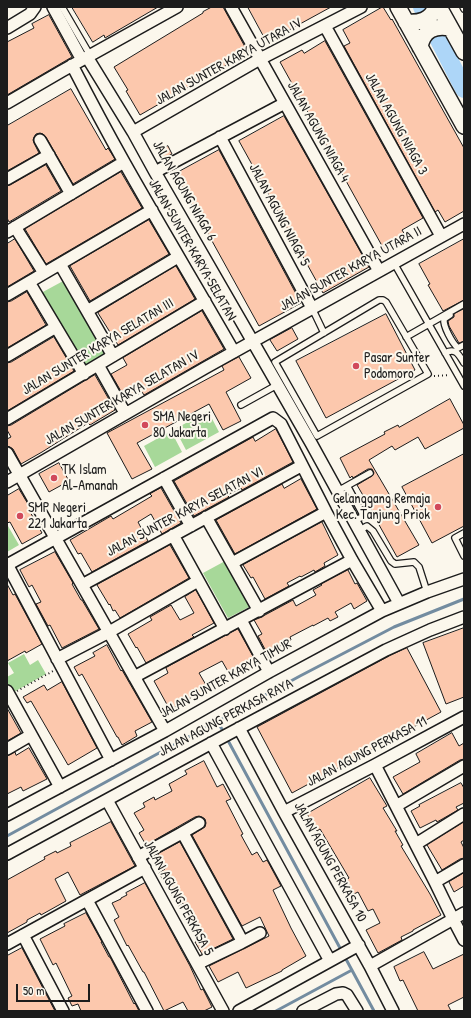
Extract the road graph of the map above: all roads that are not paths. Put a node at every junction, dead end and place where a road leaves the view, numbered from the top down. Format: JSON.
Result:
{"nodes":[{"id":1,"x":35,"y":7,"type":"edge"},
{"id":2,"x":53,"y":7,"type":"edge"},
{"id":3,"x":62,"y":7,"type":"edge"},
{"id":4,"x":177,"y":7,"type":"edge"},
{"id":5,"x":231,"y":7,"type":"edge"},
{"id":6,"x":361,"y":7,"type":"edge"},
{"id":7,"x":398,"y":7,"type":"edge"},
{"id":8,"x":436,"y":9,"type":"edge"},
{"id":9,"x":325,"y":26,"type":"junction"},
{"id":10,"x":428,"y":26,"type":"junction"},
{"id":11,"x":7,"y":28,"type":"edge"},
{"id":12,"x":420,"y":47,"type":"junction"},
{"id":13,"x":464,"y":52,"type":"edge"},
{"id":14,"x":83,"y":59,"type":"junction"},
{"id":15,"x":260,"y":59,"type":"junction"},
{"id":16,"x":7,"y":103,"type":"edge"},
{"id":17,"x":285,"y":103,"type":"junction"},
{"id":18,"x":464,"y":126,"type":"edge"},
{"id":19,"x":133,"y":132,"type":"junction"},
{"id":20,"x":220,"y":137,"type":"junction"},
{"id":21,"x":40,"y":140,"type":"dead end"},
{"id":22,"x":49,"y":155,"type":"junction"},
{"id":23,"x":124,"y":162,"type":"junction"},
{"id":24,"x":155,"y":172,"type":"junction"},
{"id":25,"x":7,"y":179,"type":"edge"},
{"id":26,"x":71,"y":194,"type":"junction"},
{"id":27,"x":152,"y":210,"type":"junction"},
{"id":28,"x":464,"y":224,"type":"edge"},
{"id":29,"x":11,"y":229,"type":"edge"},
{"id":30,"x":441,"y":236,"type":"junction"},
{"id":31,"x":178,"y":258,"type":"junction"},
{"id":32,"x":394,"y":263,"type":"junction"},
{"id":33,"x":60,"y":264,"type":"junction"},
{"id":34,"x":379,"y":271,"type":"junction"},
{"id":35,"x":44,"y":273,"type":"junction"},
{"id":36,"x":29,"y":282,"type":"junction"},
{"id":37,"x":7,"y":295,"type":"edge"},
{"id":38,"x":205,"y":301,"type":"junction"},
{"id":39,"x":464,"y":304,"type":"edge"},
{"id":40,"x":464,"y":307,"type":"edge"},
{"id":41,"x":312,"y":308,"type":"junction"},
{"id":42,"x":87,"y":311,"type":"junction"},
{"id":43,"x":428,"y":324,"type":"junction"},
{"id":44,"x":56,"y":327,"type":"junction"},
{"id":45,"x":324,"y":333,"type":"junction"},
{"id":46,"x":406,"y":337,"type":"junction"},
{"id":47,"x":253,"y":342,"type":"junction"},
{"id":48,"x":464,"y":345,"type":"edge"},
{"id":49,"x":234,"y":352,"type":"junction"},
{"id":50,"x":445,"y":353,"type":"junction"},
{"id":51,"x":7,"y":356,"type":"edge"},
{"id":52,"x":113,"y":356,"type":"junction"},
{"id":53,"x":464,"y":363,"type":"edge"},
{"id":54,"x":98,"y":365,"type":"junction"},
{"id":55,"x":84,"y":374,"type":"junction"},
{"id":56,"x":277,"y":385,"type":"junction"},
{"id":57,"x":464,"y":386,"type":"edge"},
{"id":58,"x":241,"y":405,"type":"dead end"},
{"id":59,"x":125,"y":413,"type":"junction"},
{"id":60,"x":7,"y":419,"type":"edge"},
{"id":61,"x":312,"y":440,"type":"junction"},
{"id":62,"x":7,"y":453,"type":"edge"},
{"id":63,"x":302,"y":466,"type":"junction"},
{"id":64,"x":370,"y":472,"type":"dead end"},
{"id":65,"x":20,"y":475,"type":"junction"},
{"id":66,"x":164,"y":478,"type":"junction"},
{"id":67,"x":7,"y":482,"type":"edge"},
{"id":68,"x":341,"y":489,"type":"junction"},
{"id":69,"x":326,"y":512,"type":"junction"},
{"id":70,"x":206,"y":517,"type":"junction"},
{"id":71,"x":191,"y":526,"type":"junction"},
{"id":72,"x":356,"y":526,"type":"junction"},
{"id":73,"x":464,"y":533,"type":"edge"},
{"id":74,"x":173,"y":535,"type":"junction"},
{"id":75,"x":55,"y":538,"type":"junction"},
{"id":76,"x":463,"y":553,"type":"edge"},
{"id":77,"x":352,"y":560,"type":"junction"},
{"id":78,"x":232,"y":563,"type":"junction"},
{"id":79,"x":7,"y":564,"type":"edge"},
{"id":80,"x":464,"y":579,"type":"edge"},
{"id":81,"x":198,"y":581,"type":"junction"},
{"id":82,"x":82,"y":584,"type":"junction"},
{"id":83,"x":427,"y":592,"type":"junction"},
{"id":84,"x":399,"y":603,"type":"junction"},
{"id":85,"x":259,"y":611,"type":"junction"},
{"id":86,"x":382,"y":611,"type":"junction"},
{"id":87,"x":464,"y":618,"type":"edge"},
{"id":88,"x":241,"y":620,"type":"junction"},
{"id":89,"x":225,"y":628,"type":"junction"},
{"id":90,"x":108,"y":632,"type":"junction"},
{"id":91,"x":59,"y":663,"type":"junction"},
{"id":92,"x":269,"y":672,"type":"junction"},
{"id":93,"x":134,"y":677,"type":"junction"},
{"id":94,"x":8,"y":694,"type":"edge"},
{"id":95,"x":464,"y":717,"type":"edge"},
{"id":96,"x":235,"y":730,"type":"junction"},
{"id":97,"x":165,"y":731,"type":"junction"},
{"id":98,"x":31,"y":735,"type":"junction"},
{"id":99,"x":215,"y":741,"type":"junction"},
{"id":100,"x":7,"y":749,"type":"edge"},
{"id":101,"x":110,"y":760,"type":"junction"},
{"id":102,"x":375,"y":765,"type":"junction"},
{"id":103,"x":464,"y":766,"type":"edge"},
{"id":104,"x":60,"y":787,"type":"junction"},
{"id":105,"x":107,"y":800,"type":"junction"},
{"id":106,"x":396,"y":806,"type":"junction"},
{"id":107,"x":284,"y":812,"type":"junction"},
{"id":108,"x":464,"y":814,"type":"edge"},
{"id":109,"x":7,"y":815,"type":"edge"},
{"id":110,"x":199,"y":823,"type":"dead end"},
{"id":111,"x":180,"y":834,"type":"junction"},
{"id":112,"x":416,"y":844,"type":"junction"},
{"id":113,"x":7,"y":854,"type":"edge"},
{"id":114,"x":138,"y":857,"type":"junction"},
{"id":115,"x":464,"y":865,"type":"edge"},
{"id":116,"x":145,"y":868,"type":"junction"},
{"id":117,"x":435,"y":882,"type":"junction"},
{"id":118,"x":87,"y":900,"type":"junction"},
{"id":119,"x":464,"y":913,"type":"edge"},
{"id":120,"x":453,"y":919,"type":"junction"},
{"id":121,"x":260,"y":934,"type":"dead end"},
{"id":122,"x":23,"y":935,"type":"junction"},
{"id":123,"x":464,"y":940,"type":"edge"},
{"id":124,"x":241,"y":943,"type":"junction"},
{"id":125,"x":7,"y":944,"type":"edge"},
{"id":126,"x":355,"y":947,"type":"junction"},
{"id":127,"x":330,"y":961,"type":"junction"},
{"id":128,"x":197,"y":964,"type":"junction"},
{"id":129,"x":370,"y":966,"type":"junction"},
{"id":130,"x":63,"y":1011,"type":"edge"},
{"id":131,"x":147,"y":1011,"type":"edge"},
{"id":132,"x":223,"y":1011,"type":"edge"},
{"id":133,"x":239,"y":1011,"type":"edge"},
{"id":134,"x":303,"y":1011,"type":"edge"},
{"id":135,"x":357,"y":1011,"type":"edge"},
{"id":136,"x":393,"y":1011,"type":"edge"}],
"edges":[{"from":1,"to":11,"type":"street"},
{"from":2,"to":14,"type":"street"},
{"from":3,"to":14,"type":"lane"},
{"from":4,"to":14,"type":"street"},
{"from":5,"to":15,"type":"street","name":"JALAN AGUNG NIAGA 4"},
{"from":6,"to":9,"type":"street","name":"JALAN SUNTER KARYA UTARA IV"},
{"from":7,"to":10,"type":"main road"},
{"from":8,"to":10,"type":"main road"},
{"from":8,"to":10,"type":"main road"},
{"from":9,"to":15,"type":"street","name":"JALAN SUNTER KARYA UTARA IV"},
{"from":9,"to":30,"type":"street","name":"JALAN AGUNG NIAGA 3"},
{"from":10,"to":12,"type":"main road"},
{"from":10,"to":12,"type":"main road"},
{"from":10,"to":13,"type":"main road"},
{"from":12,"to":18,"type":"main road"},
{"from":14,"to":16,"type":"street"},
{"from":14,"to":19,"type":"street","name":"JALAN AGUNG NIAGA 6"},
{"from":14,"to":23,"type":"street","name":"JALAN SUNTER KARYA SELATAN"},
{"from":15,"to":17,"type":"street","name":"JALAN AGUNG NIAGA 4"},
{"from":15,"to":19,"type":"street","name":"JALAN SUNTER KARYA UTARA IV"},
{"from":17,"to":20,"type":"street"},
{"from":17,"to":34,"type":"street","name":"JALAN AGUNG NIAGA 4"},
{"from":19,"to":24,"type":"street","name":"JALAN AGUNG NIAGA 6"},
{"from":20,"to":24,"type":"street"},
{"from":20,"to":41,"type":"street","name":"JALAN AGUNG NIAGA 5"},
{"from":21,"to":22,"type":"street"},
{"from":22,"to":25,"type":"street"},
{"from":22,"to":26,"type":"street"},
{"from":23,"to":26,"type":"street"},
{"from":23,"to":27,"type":"street","name":"JALAN SUNTER KARYA SELATAN"},
{"from":24,"to":47,"type":"street","name":"JALAN AGUNG NIAGA 6"},
{"from":26,"to":29,"type":"street"},
{"from":27,"to":31,"type":"street","name":"JALAN SUNTER KARYA SELATAN"},
{"from":27,"to":33,"type":"street"},
{"from":28,"to":30,"type":"street","name":"JALAN SUNTER KARYA UTARA II"},
{"from":29,"to":35,"type":"street"},
{"from":30,"to":32,"type":"street","name":"JALAN SUNTER KARYA UTARA II"},
{"from":31,"to":38,"type":"street","name":"JALAN SUNTER KARYA SELATAN"},
{"from":31,"to":42,"type":"street"},
{"from":32,"to":34,"type":"street","name":"JALAN SUNTER KARYA UTARA II"},
{"from":32,"to":43,"type":"lane"},
{"from":33,"to":35,"type":"street"},
{"from":33,"to":42,"type":"street"},
{"from":34,"to":41,"type":"street","name":"JALAN SUNTER KARYA UTARA II"},
{"from":35,"to":36,"type":"street"},
{"from":36,"to":37,"type":"street"},
{"from":36,"to":44,"type":"street"},
{"from":38,"to":49,"type":"street","name":"JALAN SUNTER KARYA SELATAN"},
{"from":38,"to":52,"type":"street","name":"JALAN SUNTER KARYA SELATAN III"},
{"from":39,"to":43,"type":"lane"},
{"from":40,"to":48,"type":"lane"},
{"from":41,"to":45,"type":"lane"},
{"from":41,"to":47,"type":"street","name":"JALAN SUNTER KARYA UTARA II"},
{"from":42,"to":52,"type":"street"},
{"from":43,"to":46,"type":"lane"},
{"from":43,"to":50,"type":"lane"},
{"from":44,"to":51,"type":"street"},
{"from":44,"to":55,"type":"street"},
{"from":45,"to":46,"type":"lane"},
{"from":45,"to":61,"type":"lane"},
{"from":46,"to":61,"type":"lane"},
{"from":47,"to":49,"type":"street","name":"JALAN SUNTER KARYA SELATAN IV"},
{"from":47,"to":56,"type":"street"},
{"from":49,"to":59,"type":"street","name":"JALAN SUNTER KARYA SELATAN IV"},
{"from":50,"to":53,"type":"lane"},
{"from":50,"to":57,"type":"lane"},
{"from":52,"to":54,"type":"street","name":"JALAN SUNTER KARYA SELATAN III"},
{"from":54,"to":55,"type":"street","name":"JALAN SUNTER KARYA SELATAN III"},
{"from":54,"to":59,"type":"street"},
{"from":55,"to":60,"type":"street","name":"JALAN SUNTER KARYA SELATAN III"},
{"from":56,"to":58,"type":"lane"},
{"from":56,"to":61,"type":"street"},
{"from":59,"to":65,"type":"street","name":"JALAN SUNTER KARYA SELATAN IV"},
{"from":61,"to":68,"type":"street"},
{"from":62,"to":65,"type":"street"},
{"from":63,"to":66,"type":"street"},
{"from":63,"to":69,"type":"street"},
{"from":63,"to":70,"type":"street","name":"JALAN SUNTER KARYA SELATAN VI"},
{"from":64,"to":68,"type":"lane"},
{"from":65,"to":67,"type":"street","name":"JALAN SUNTER KARYA SELATAN IV"},
{"from":65,"to":75,"type":"street"},
{"from":66,"to":71,"type":"street"},
{"from":66,"to":75,"type":"street"},
{"from":68,"to":72,"type":"street"},
{"from":69,"to":77,"type":"street"},
{"from":69,"to":78,"type":"street"},
{"from":70,"to":71,"type":"street","name":"JALAN SUNTER KARYA SELATAN VI"},
{"from":70,"to":78,"type":"street"},
{"from":71,"to":74,"type":"street","name":"JALAN SUNTER KARYA SELATAN VI"},
{"from":72,"to":83,"type":"lane"},
{"from":72,"to":84,"type":"street"},
{"from":73,"to":76,"type":"lane"},
{"from":74,"to":81,"type":"street"},
{"from":74,"to":82,"type":"street","name":"JALAN SUNTER KARYA SELATAN VI"},
{"from":75,"to":79,"type":"street"},
{"from":75,"to":82,"type":"street"},
{"from":77,"to":85,"type":"street"},
{"from":77,"to":86,"type":"street"},
{"from":78,"to":85,"type":"street"},
{"from":79,"to":91,"type":"street"},
{"from":80,"to":83,"type":"street","name":"JALAN SUNTER KARYA TIMUR"},
{"from":81,"to":89,"type":"street"},
{"from":81,"to":90,"type":"street"},
{"from":82,"to":90,"type":"street"},
{"from":83,"to":84,"type":"street","name":"JALAN SUNTER KARYA TIMUR"},
{"from":84,"to":86,"type":"street","name":"JALAN SUNTER KARYA TIMUR"},
{"from":85,"to":88,"type":"street"},
{"from":86,"to":92,"type":"street","name":"JALAN SUNTER KARYA TIMUR"},
{"from":87,"to":96,"type":"street","name":"JALAN AGUNG PERKASA RAYA"},
{"from":88,"to":89,"type":"street"},
{"from":88,"to":92,"type":"street"},
{"from":89,"to":93,"type":"street"},
{"from":90,"to":91,"type":"street"},
{"from":90,"to":93,"type":"street"},
{"from":91,"to":101,"type":"street"},
{"from":92,"to":97,"type":"street","name":"JALAN SUNTER KARYA TIMUR"},
{"from":93,"to":97,"type":"street"},
{"from":94,"to":98,"type":"street"},
{"from":95,"to":102,"type":"street","name":"JALAN AGUNG PERKASA 11"},
{"from":96,"to":99,"type":"street","name":"JALAN AGUNG PERKASA RAYA"},
{"from":96,"to":107,"type":"street","name":"JALAN AGUNG PERKASA 10"},
{"from":97,"to":101,"type":"street","name":"JALAN SUNTER KARYA TIMUR"},
{"from":98,"to":100,"type":"street"},
{"from":98,"to":104,"type":"street"},
{"from":99,"to":105,"type":"street","name":"JALAN AGUNG PERKASA RAYA"},
{"from":99,"to":127,"type":"street"},
{"from":101,"to":104,"type":"street","name":"JALAN SUNTER KARYA TIMUR"},
{"from":102,"to":106,"type":"street"},
{"from":102,"to":107,"type":"street","name":"JALAN AGUNG PERKASA 11"},
{"from":103,"to":106,"type":"street"},
{"from":104,"to":109,"type":"street","name":"JALAN SUNTER KARYA TIMUR"},
{"from":105,"to":113,"type":"street","name":"JALAN AGUNG PERKASA RAYA"},
{"from":105,"to":114,"type":"street","name":"JALAN AGUNG PERKASA 5"},
{"from":106,"to":112,"type":"street"},
{"from":107,"to":126,"type":"street","name":"JALAN AGUNG PERKASA 10"},
{"from":108,"to":112,"type":"street"},
{"from":110,"to":111,"type":"street"},
{"from":111,"to":114,"type":"street"},
{"from":111,"to":124,"type":"street"},
{"from":112,"to":117,"type":"street"},
{"from":114,"to":116,"type":"street","name":"JALAN AGUNG PERKASA 5"},
{"from":115,"to":117,"type":"street"},
{"from":116,"to":118,"type":"street"},
{"from":116,"to":128,"type":"street","name":"JALAN AGUNG PERKASA 5"},
{"from":117,"to":120,"type":"street"},
{"from":118,"to":122,"type":"street"},
{"from":118,"to":131,"type":"street"},
{"from":119,"to":120,"type":"street"},
{"from":120,"to":123,"type":"street"},
{"from":120,"to":129,"type":"street"},
{"from":121,"to":124,"type":"street"},
{"from":122,"to":125,"type":"street"},
{"from":122,"to":130,"type":"street"},
{"from":124,"to":128,"type":"street"},
{"from":126,"to":127,"type":"street"},
{"from":126,"to":129,"type":"street","name":"JALAN AGUNG PERKASA 10"},
{"from":127,"to":133,"type":"street"},
{"from":128,"to":132,"type":"street","name":"JALAN AGUNG PERKASA 5"},
{"from":129,"to":136,"type":"street","name":"JALAN AGUNG PERKASA 10"},
{"from":134,"to":135,"type":"street"}]}
